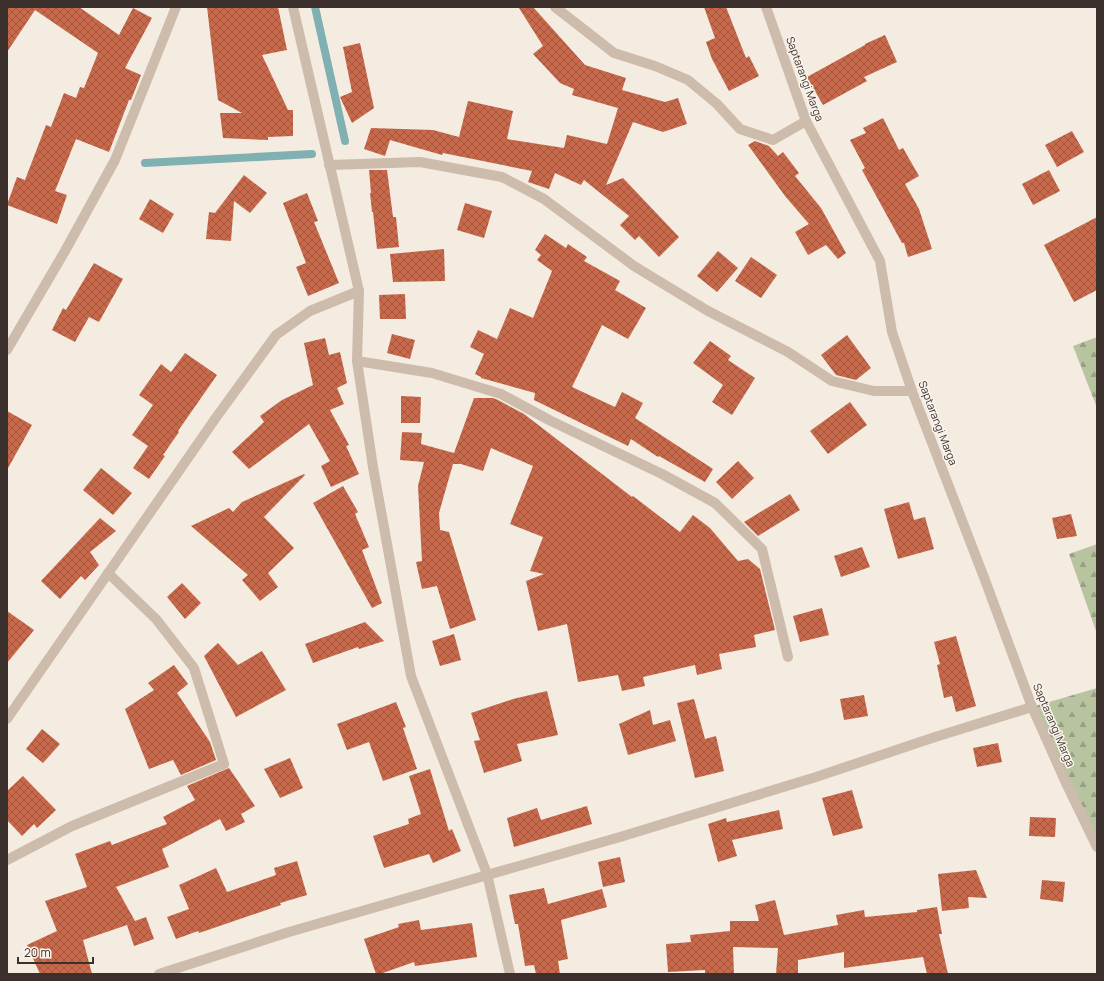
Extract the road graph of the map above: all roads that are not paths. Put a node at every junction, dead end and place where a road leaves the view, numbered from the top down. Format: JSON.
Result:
{"nodes":[{"id":1,"x":176,"y":7,"type":"edge"},
{"id":2,"x":293,"y":7,"type":"edge"},
{"id":3,"x":556,"y":7,"type":"edge"},
{"id":4,"x":766,"y":7,"type":"edge"},
{"id":5,"x":806,"y":121,"type":"junction"},
{"id":6,"x":329,"y":165,"type":"junction"},
{"id":7,"x":359,"y":291,"type":"junction"},
{"id":8,"x":7,"y":350,"type":"edge"},
{"id":9,"x":357,"y":361,"type":"junction"},
{"id":10,"x":912,"y":391,"type":"junction"},
{"id":11,"x":108,"y":572,"type":"junction"},
{"id":12,"x":788,"y":657,"type":"dead end"},
{"id":13,"x":1032,"y":707,"type":"junction"},
{"id":14,"x":7,"y":719,"type":"edge"},
{"id":15,"x":1097,"y":847,"type":"edge"},
{"id":16,"x":7,"y":860,"type":"edge"},
{"id":17,"x":487,"y":874,"type":"junction"},
{"id":18,"x":158,"y":974,"type":"edge"},
{"id":19,"x":510,"y":974,"type":"edge"}],
"edges":[{"from":1,"to":8,"type":"street"},
{"from":2,"to":6,"type":"street"},
{"from":3,"to":5,"type":"street"},
{"from":4,"to":5,"type":"street","name":"Saptarangi Marga"},
{"from":5,"to":10,"type":"street","name":"Saptarangi Marga"},
{"from":6,"to":7,"type":"street"},
{"from":6,"to":10,"type":"street"},
{"from":7,"to":9,"type":"street"},
{"from":7,"to":11,"type":"street"},
{"from":9,"to":12,"type":"street"},
{"from":9,"to":17,"type":"street"},
{"from":10,"to":13,"type":"street","name":"Saptarangi Marga"},
{"from":11,"to":14,"type":"street"},
{"from":11,"to":16,"type":"street"},
{"from":13,"to":15,"type":"street","name":"Saptarangi Marga"},
{"from":13,"to":17,"type":"street"},
{"from":17,"to":18,"type":"street"},
{"from":17,"to":19,"type":"street"}]}
